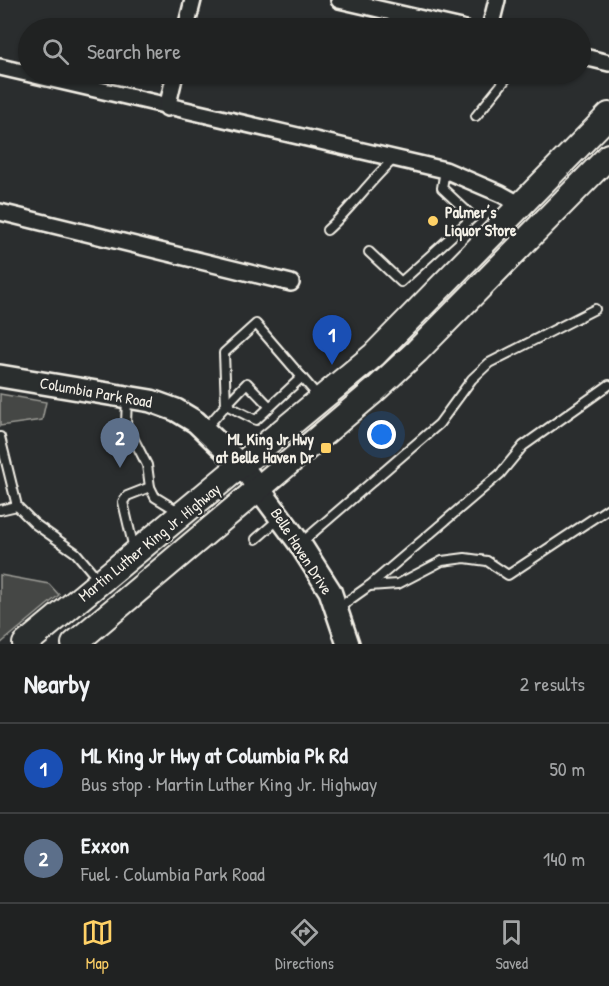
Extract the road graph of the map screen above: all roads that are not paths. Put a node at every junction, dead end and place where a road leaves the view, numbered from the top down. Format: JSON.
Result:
{"nodes":[{"id":1,"x":193,"y":0,"type":"edge"},
{"id":2,"x":343,"y":0,"type":"edge"},
{"id":3,"x":497,"y":0,"type":"edge"},
{"id":4,"x":188,"y":18,"type":"edge"},
{"id":5,"x":420,"y":18,"type":"edge"},
{"id":6,"x":492,"y":18,"type":"edge"},
{"id":7,"x":591,"y":59,"type":"edge"},
{"id":8,"x":609,"y":63,"type":"edge"},
{"id":9,"x":0,"y":67,"type":"edge"},
{"id":10,"x":18,"y":71,"type":"edge"},
{"id":11,"x":69,"y":84,"type":"edge"},
{"id":12,"x":173,"y":84,"type":"edge"},
{"id":13,"x":502,"y":84,"type":"edge"},
{"id":14,"x":167,"y":108,"type":"junction"},
{"id":15,"x":609,"y":115,"type":"edge"},
{"id":16,"x":476,"y":116,"type":"dead end"},
{"id":17,"x":609,"y":156,"type":"edge"},
{"id":18,"x":394,"y":159,"type":"junction"},
{"id":19,"x":445,"y":170,"type":"junction"},
{"id":20,"x":0,"y":212,"type":"edge"},
{"id":21,"x":531,"y":215,"type":"junction"},
{"id":22,"x":327,"y":230,"type":"dead end"},
{"id":23,"x":369,"y":252,"type":"dead end"},
{"id":24,"x":291,"y":283,"type":"dead end"},
{"id":25,"x":595,"y":309,"type":"dead end"},
{"id":26,"x":0,"y":376,"type":"edge"},
{"id":27,"x":302,"y":377,"type":"junction"},
{"id":28,"x":609,"y":385,"type":"edge"},
{"id":29,"x":127,"y":397,"type":"junction"},
{"id":30,"x":321,"y":399,"type":"junction"},
{"id":31,"x":226,"y":405,"type":"junction"},
{"id":32,"x":270,"y":407,"type":"junction"},
{"id":33,"x":205,"y":430,"type":"junction"},
{"id":34,"x":0,"y":437,"type":"edge"},
{"id":35,"x":242,"y":465,"type":"junction"},
{"id":36,"x":150,"y":487,"type":"junction"},
{"id":37,"x":261,"y":488,"type":"junction"},
{"id":38,"x":17,"y":506,"type":"junction"},
{"id":39,"x":609,"y":508,"type":"edge"},
{"id":40,"x":0,"y":510,"type":"edge"},
{"id":41,"x":183,"y":515,"type":"junction"},
{"id":42,"x":281,"y":517,"type":"junction"},
{"id":43,"x":256,"y":540,"type":"dead end"},
{"id":44,"x":300,"y":544,"type":"junction"},
{"id":45,"x":136,"y":554,"type":"junction"},
{"id":46,"x":99,"y":580,"type":"junction"},
{"id":47,"x":369,"y":586,"type":"junction"},
{"id":48,"x":337,"y":609,"type":"junction"},
{"id":49,"x":25,"y":644,"type":"edge"},
{"id":50,"x":74,"y":644,"type":"edge"},
{"id":51,"x":348,"y":644,"type":"edge"}],
"edges":[{"from":1,"to":4,"type":"street"},
{"from":2,"to":5,"type":"street"},
{"from":3,"to":6,"type":"street"},
{"from":7,"to":8,"type":"street"},
{"from":9,"to":10,"type":"street"},
{"from":11,"to":14,"type":"street"},
{"from":12,"to":14,"type":"street"},
{"from":13,"to":16,"type":"lane"},
{"from":14,"to":18,"type":"street"},
{"from":15,"to":21,"type":"main road","name":"Martin Luther King Jr. Highway"},
{"from":17,"to":21,"type":"main road","name":"Martin Luther King Jr. Highway"},
{"from":18,"to":19,"type":"street"},
{"from":18,"to":22,"type":"lane"},
{"from":19,"to":21,"type":"street"},
{"from":19,"to":23,"type":"lane"},
{"from":20,"to":24,"type":"street"},
{"from":21,"to":30,"type":"main road","name":"Martin Luther King Jr. Highway"},
{"from":21,"to":37,"type":"main road","name":"Martin Luther King Jr. Highway"},
{"from":25,"to":44,"type":"lane"},
{"from":26,"to":29,"type":"street","name":"Columbia Park Road"},
{"from":27,"to":30,"type":"lane"},
{"from":27,"to":31,"type":"lane"},
{"from":27,"to":32,"type":"lane"},
{"from":28,"to":47,"type":"lane"},
{"from":29,"to":33,"type":"street","name":"Columbia Park Road"},
{"from":29,"to":36,"type":"lane"},
{"from":30,"to":35,"type":"main road","name":"Martin Luther King Jr. Highway"},
{"from":31,"to":32,"type":"lane"},
{"from":31,"to":32,"type":"lane"},
{"from":31,"to":33,"type":"lane"},
{"from":33,"to":35,"type":"street","name":"Columbia Park Road"},
{"from":34,"to":38,"type":"lane"},
{"from":35,"to":37,"type":"street","name":"Belle Haven Drive"},
{"from":35,"to":41,"type":"main road","name":"Martin Luther King Jr. Highway"},
{"from":36,"to":41,"type":"lane"},
{"from":36,"to":45,"type":"lane"},
{"from":37,"to":42,"type":"street","name":"Belle Haven Drive"},
{"from":37,"to":50,"type":"main road","name":"Martin Luther King Jr. Highway"},
{"from":38,"to":40,"type":"lane"},
{"from":38,"to":46,"type":"lane"},
{"from":39,"to":47,"type":"lane"},
{"from":41,"to":45,"type":"main road","name":"Martin Luther King Jr. Highway"},
{"from":42,"to":43,"type":"lane"},
{"from":42,"to":44,"type":"street","name":"Belle Haven Drive"},
{"from":44,"to":48,"type":"street","name":"Belle Haven Drive"},
{"from":45,"to":46,"type":"main road","name":"Martin Luther King Jr. Highway"},
{"from":46,"to":49,"type":"main road","name":"Martin Luther King Jr. Highway"},
{"from":47,"to":48,"type":"lane"},
{"from":48,"to":51,"type":"street","name":"Belle Haven Drive"}]}
